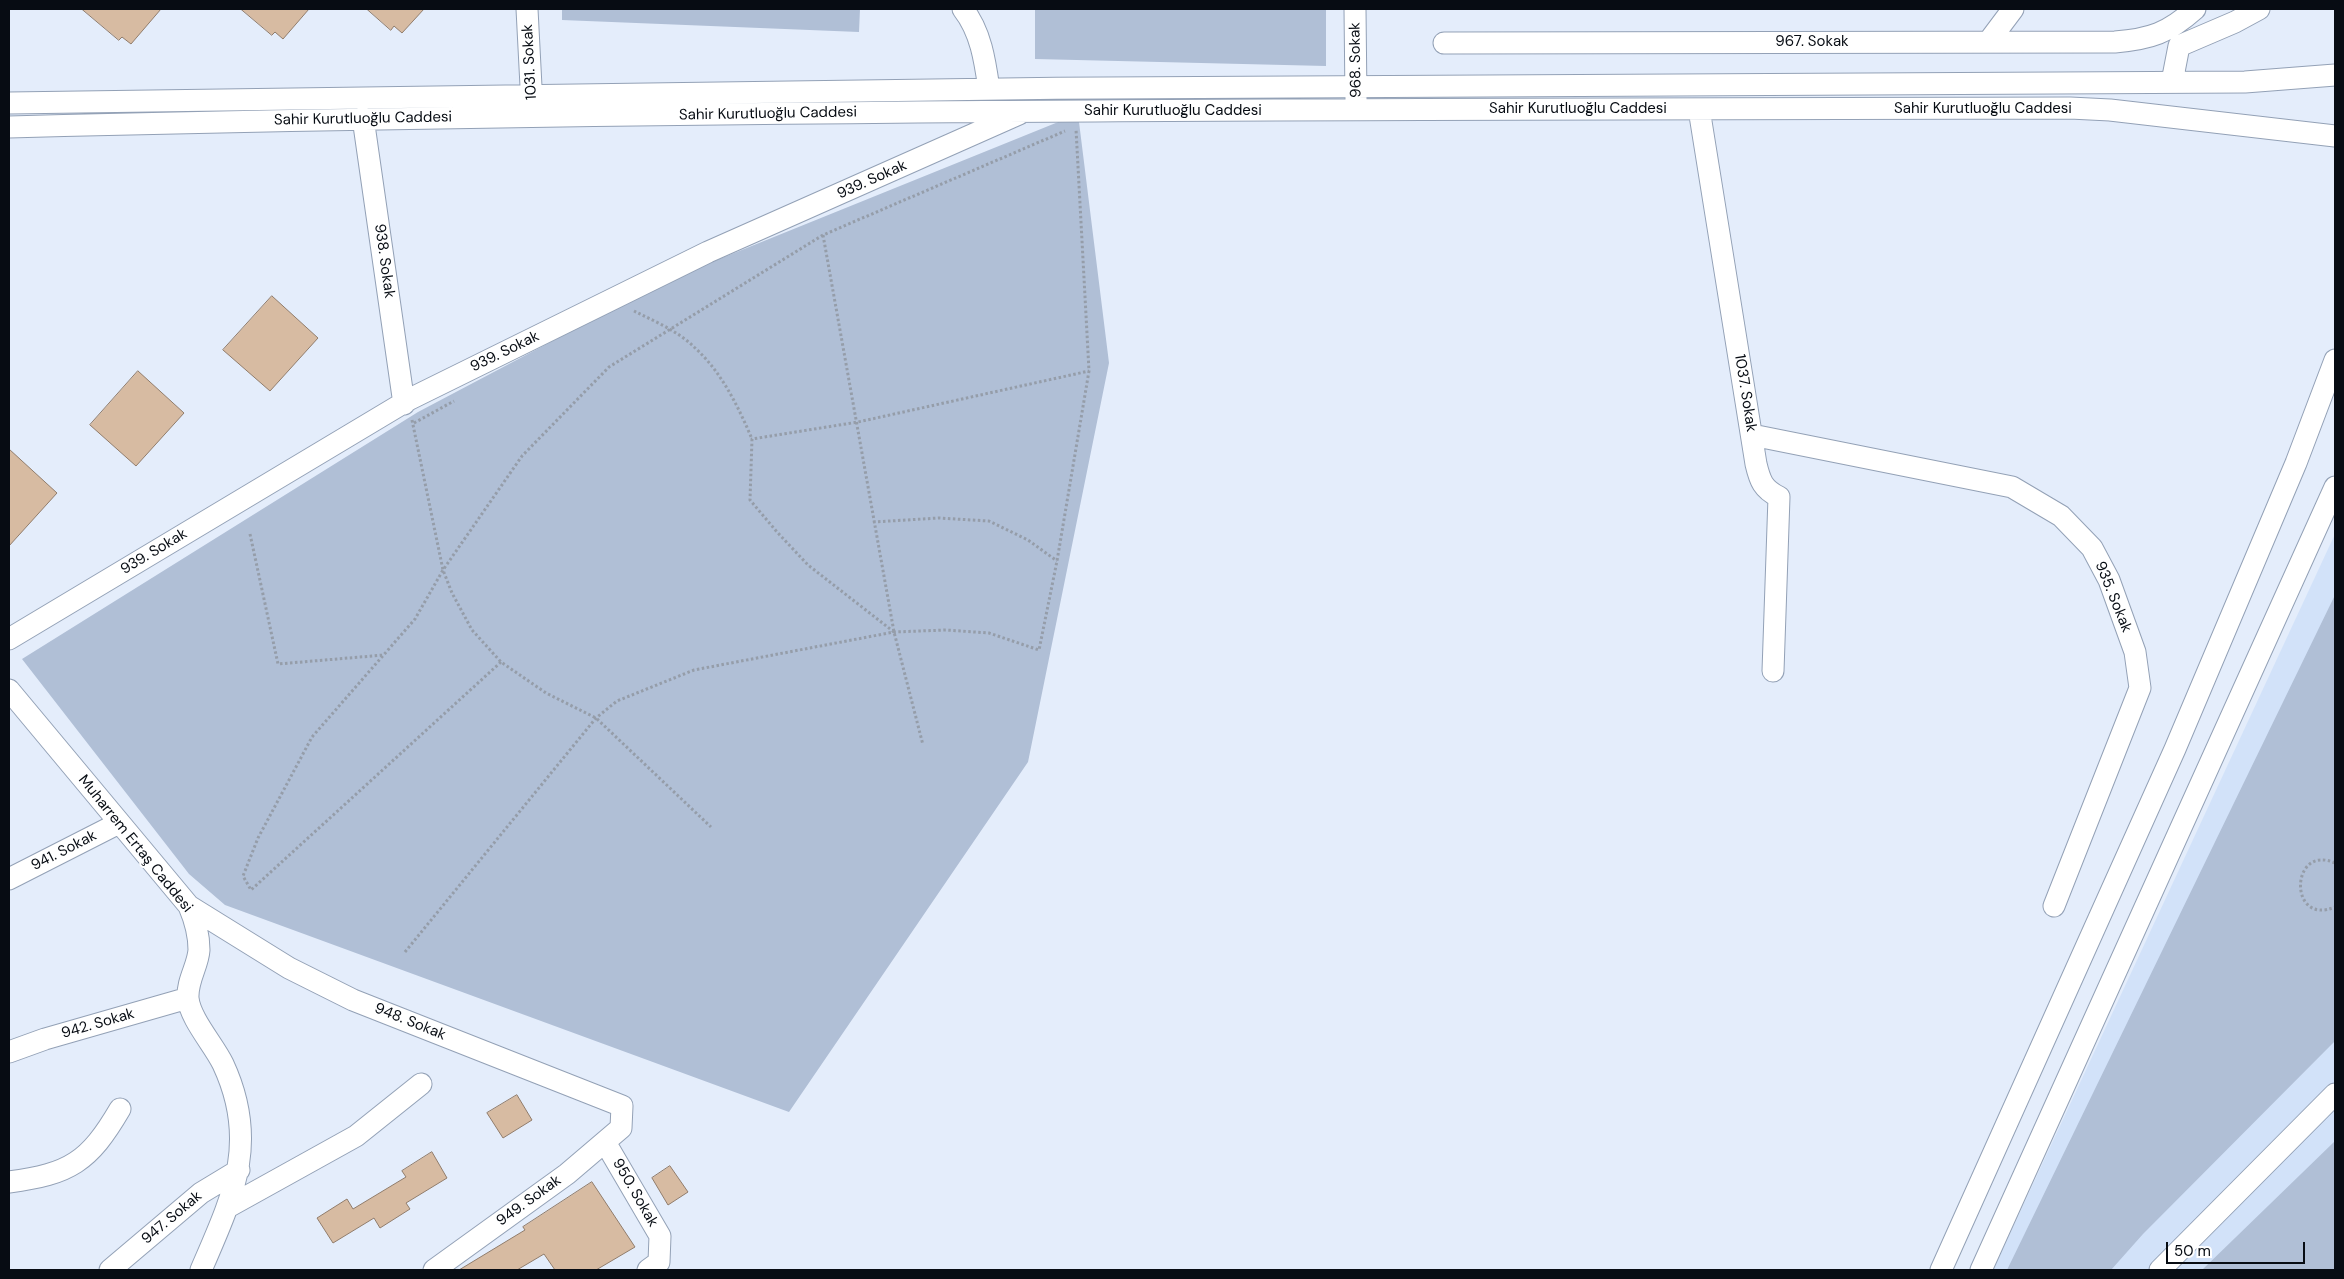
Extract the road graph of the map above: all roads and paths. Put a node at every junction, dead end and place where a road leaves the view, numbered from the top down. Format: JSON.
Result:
{"nodes":[{"id":1,"x":527,"y":9,"type":"edge"},
{"id":2,"x":963,"y":9,"type":"edge"},
{"id":3,"x":1355,"y":9,"type":"edge"},
{"id":4,"x":2013,"y":9,"type":"edge"},
{"id":5,"x":2194,"y":9,"type":"edge"},
{"id":6,"x":2259,"y":9,"type":"edge"},
{"id":7,"x":2178,"y":35,"type":"junction"},
{"id":8,"x":1989,"y":41,"type":"junction"},
{"id":9,"x":1444,"y":43,"type":"dead end"},
{"id":10,"x":2335,"y":75,"type":"edge"},
{"id":11,"x":2172,"y":82,"type":"junction"},
{"id":12,"x":1355,"y":86,"type":"junction"},
{"id":13,"x":989,"y":89,"type":"junction"},
{"id":14,"x":532,"y":93,"type":"junction"},
{"id":15,"x":9,"y":103,"type":"edge"},
{"id":16,"x":1699,"y":109,"type":"junction"},
{"id":17,"x":1357,"y":110,"type":"junction"},
{"id":18,"x":1026,"y":111,"type":"junction"},
{"id":19,"x":532,"y":116,"type":"junction"},
{"id":20,"x":363,"y":118,"type":"junction"},
{"id":21,"x":9,"y":127,"type":"edge"},
{"id":22,"x":2335,"y":136,"type":"edge"},
{"id":23,"x":823,"y":235,"type":"junction"},
{"id":24,"x":629,"y":308,"type":"dead end"},
{"id":25,"x":668,"y":329,"type":"junction"},
{"id":26,"x":2335,"y":360,"type":"edge"},
{"id":27,"x":1089,"y":371,"type":"junction"},
{"id":28,"x":456,"y":400,"type":"dead end"},
{"id":29,"x":407,"y":402,"type":"junction"},
{"id":30,"x":858,"y":422,"type":"junction"},
{"id":31,"x":412,"y":424,"type":"junction"},
{"id":32,"x":1752,"y":435,"type":"junction"},
{"id":33,"x":752,"y":439,"type":"junction"},
{"id":34,"x":2335,"y":487,"type":"edge"},
{"id":35,"x":873,"y":522,"type":"junction"},
{"id":36,"x":250,"y":534,"type":"dead end"},
{"id":37,"x":1057,"y":561,"type":"junction"},
{"id":38,"x":443,"y":570,"type":"junction"},
{"id":39,"x":894,"y":632,"type":"junction"},
{"id":40,"x":9,"y":638,"type":"edge"},
{"id":41,"x":384,"y":655,"type":"junction"},
{"id":42,"x":501,"y":662,"type":"junction"},
{"id":43,"x":1773,"y":671,"type":"dead end"},
{"id":44,"x":9,"y":690,"type":"edge"},
{"id":45,"x":596,"y":718,"type":"junction"},
{"id":46,"x":923,"y":745,"type":"dead end"},
{"id":47,"x":119,"y":823,"type":"junction"},
{"id":48,"x":711,"y":827,"type":"dead end"},
{"id":49,"x":2335,"y":863,"type":"edge"},
{"id":50,"x":9,"y":880,"type":"edge"},
{"id":51,"x":189,"y":906,"type":"junction"},
{"id":52,"x":2054,"y":906,"type":"dead end"},
{"id":53,"x":2335,"y":907,"type":"edge"},
{"id":54,"x":405,"y":952,"type":"dead end"},
{"id":55,"x":188,"y":998,"type":"junction"},
{"id":56,"x":9,"y":1052,"type":"edge"},
{"id":57,"x":421,"y":1084,"type":"dead end"},
{"id":58,"x":2335,"y":1094,"type":"edge"},
{"id":59,"x":120,"y":1109,"type":"dead end"},
{"id":60,"x":621,"y":1128,"type":"joint"},
{"id":61,"x":605,"y":1142,"type":"junction"},
{"id":62,"x":239,"y":1170,"type":"junction"},
{"id":63,"x":9,"y":1182,"type":"edge"},
{"id":64,"x":228,"y":1207,"type":"junction"},
{"id":65,"x":110,"y":1270,"type":"edge"},
{"id":66,"x":201,"y":1270,"type":"edge"},
{"id":67,"x":434,"y":1270,"type":"edge"},
{"id":68,"x":648,"y":1270,"type":"edge"},
{"id":69,"x":1941,"y":1270,"type":"edge"},
{"id":70,"x":1981,"y":1270,"type":"edge"},
{"id":71,"x":2160,"y":1270,"type":"edge"}],
"edges":[{"from":1,"to":14,"type":"street","name":"1031. Sokak"},
{"from":2,"to":13,"type":"street"},
{"from":3,"to":12,"type":"street","name":"968. Sokak"},
{"from":4,"to":8,"type":"street"},
{"from":5,"to":7,"type":"street"},
{"from":6,"to":7,"type":"street","name":"967. Sokak"},
{"from":7,"to":8,"type":"street","name":"967. Sokak"},
{"from":7,"to":11,"type":"street"},
{"from":8,"to":9,"type":"street","name":"967. Sokak"},
{"from":10,"to":11,"type":"street","name":"Sahir Kurutluoğlu Caddesi"},
{"from":11,"to":12,"type":"street","name":"Sahir Kurutluoğlu Caddesi"},
{"from":12,"to":13,"type":"street","name":"Sahir Kurutluoğlu Caddesi"},
{"from":12,"to":17,"type":"street","name":"968. Sokak"},
{"from":13,"to":14,"type":"street","name":"Sahir Kurutluoğlu Caddesi"},
{"from":14,"to":15,"type":"street","name":"Sahir Kurutluoğlu Caddesi"},
{"from":14,"to":19,"type":"street","name":"1031. Sokak"},
{"from":16,"to":17,"type":"street","name":"Sahir Kurutluoğlu Caddesi"},
{"from":16,"to":22,"type":"street","name":"Sahir Kurutluoğlu Caddesi"},
{"from":16,"to":32,"type":"street","name":"1037. Sokak"},
{"from":17,"to":18,"type":"street","name":"Sahir Kurutluoğlu Caddesi"},
{"from":18,"to":19,"type":"street","name":"Sahir Kurutluoğlu Caddesi"},
{"from":18,"to":29,"type":"street","name":"939. Sokak"},
{"from":19,"to":20,"type":"street","name":"Sahir Kurutluoğlu Caddesi"},
{"from":20,"to":21,"type":"street","name":"Sahir Kurutluoğlu Caddesi"},
{"from":20,"to":29,"type":"street","name":"938. Sokak"},
{"from":23,"to":25,"type":"path"},
{"from":23,"to":27,"type":"path"},
{"from":23,"to":30,"type":"path"},
{"from":24,"to":25,"type":"path"},
{"from":25,"to":33,"type":"path"},
{"from":25,"to":38,"type":"path"},
{"from":26,"to":69,"type":"street"},
{"from":27,"to":30,"type":"path"},
{"from":27,"to":37,"type":"path"},
{"from":28,"to":31,"type":"path"},
{"from":29,"to":31,"type":"path"},
{"from":29,"to":40,"type":"street","name":"939. Sokak"},
{"from":30,"to":33,"type":"path"},
{"from":30,"to":35,"type":"path"},
{"from":31,"to":38,"type":"path"},
{"from":32,"to":43,"type":"street","name":"1037. Sokak"},
{"from":32,"to":52,"type":"street","name":"935. Sokak"},
{"from":33,"to":39,"type":"path"},
{"from":34,"to":70,"type":"street"},
{"from":35,"to":37,"type":"path"},
{"from":35,"to":39,"type":"path"},
{"from":36,"to":41,"type":"path"},
{"from":37,"to":39,"type":"path"},
{"from":38,"to":41,"type":"path"},
{"from":38,"to":42,"type":"path"},
{"from":39,"to":45,"type":"path"},
{"from":39,"to":46,"type":"path"},
{"from":41,"to":42,"type":"path"},
{"from":42,"to":45,"type":"path"},
{"from":44,"to":47,"type":"street","name":"Muharrem Ertaş Caddesi"},
{"from":45,"to":48,"type":"path"},
{"from":45,"to":54,"type":"path"},
{"from":47,"to":50,"type":"street","name":"941. Sokak"},
{"from":47,"to":51,"type":"street","name":"Muharrem Ertaş Caddesi"},
{"from":49,"to":53,"type":"path"},
{"from":51,"to":55,"type":"street","name":"Muharrem Ertaş Caddesi"},
{"from":51,"to":60,"type":"street","name":"948. Sokak"},
{"from":55,"to":56,"type":"street","name":"942. Sokak"},
{"from":55,"to":62,"type":"street","name":"Muharrem Ertaş Caddesi"},
{"from":57,"to":64,"type":"street"},
{"from":58,"to":71,"type":"street"},
{"from":59,"to":63,"type":"street"},
{"from":60,"to":61,"type":"street","name":"949. Sokak"},
{"from":61,"to":67,"type":"street","name":"949. Sokak"},
{"from":61,"to":68,"type":"street","name":"950. Sokak"},
{"from":62,"to":64,"type":"street","name":"Muharrem Ertaş Caddesi"},
{"from":62,"to":65,"type":"street","name":"947. Sokak"},
{"from":64,"to":66,"type":"street","name":"Muharrem Ertaş Caddesi"}]}
